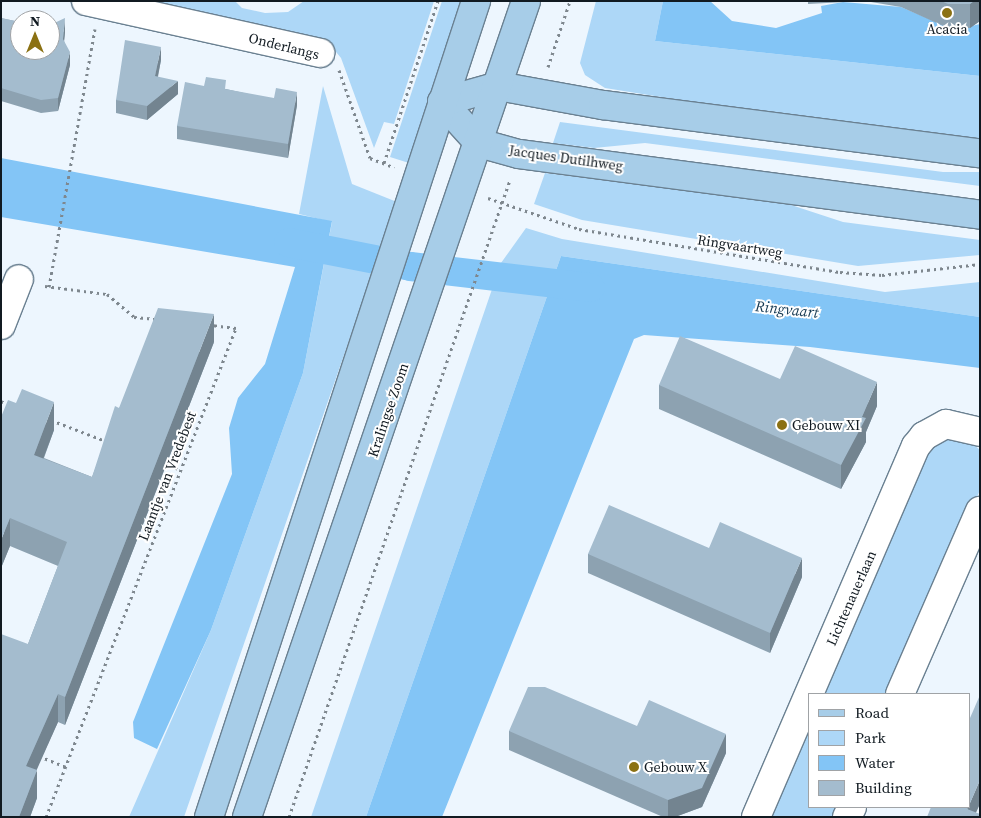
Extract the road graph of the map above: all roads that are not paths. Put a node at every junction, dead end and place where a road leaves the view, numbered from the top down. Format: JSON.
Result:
{"nodes":[{"id":1,"x":86,"y":1,"type":"edge"},
{"id":2,"x":476,"y":1,"type":"edge"},
{"id":3,"x":526,"y":1,"type":"edge"},
{"id":4,"x":119,"y":4,"type":"edge"},
{"id":5,"x":320,"y":53,"type":"road end"},
{"id":6,"x":498,"y":86,"type":"junction"},
{"id":7,"x":442,"y":102,"type":"junction"},
{"id":8,"x":479,"y":142,"type":"junction"},
{"id":9,"x":980,"y":153,"type":"edge"},
{"id":10,"x":980,"y":215,"type":"edge"},
{"id":11,"x":19,"y":279,"type":"dead end"},
{"id":12,"x":1,"y":324,"type":"edge"},
{"id":13,"x":980,"y":432,"type":"edge"},
{"id":14,"x":980,"y":511,"type":"edge"},
{"id":15,"x":809,"y":693,"type":"edge"},
{"id":16,"x":900,"y":693,"type":"edge"},
{"id":17,"x":808,"y":696,"type":"edge"},
{"id":18,"x":209,"y":817,"type":"edge"},
{"id":19,"x":247,"y":817,"type":"edge"},
{"id":20,"x":756,"y":817,"type":"edge"}],
"edges":[{"from":1,"to":4,"type":"street","name":"Onderlangs"},
{"from":2,"to":7,"type":"main road"},
{"from":3,"to":6,"type":"main road","name":"Kralingse Zoom"},
{"from":4,"to":5,"type":"street","name":"Onderlangs"},
{"from":6,"to":7,"type":"main road"},
{"from":6,"to":8,"type":"main road","name":"Kralingse Zoom"},
{"from":6,"to":9,"type":"main road"},
{"from":7,"to":8,"type":"main road"},
{"from":7,"to":18,"type":"main road"},
{"from":8,"to":10,"type":"main road","name":"Jacques Dutilhweg"},
{"from":8,"to":19,"type":"main road","name":"Kralingse Zoom"},
{"from":11,"to":12,"type":"street"},
{"from":13,"to":15,"type":"street","name":"Lichtenauerlaan"},
{"from":14,"to":16,"type":"street"},
{"from":17,"to":20,"type":"street","name":"Lichtenauerlaan"}]}
